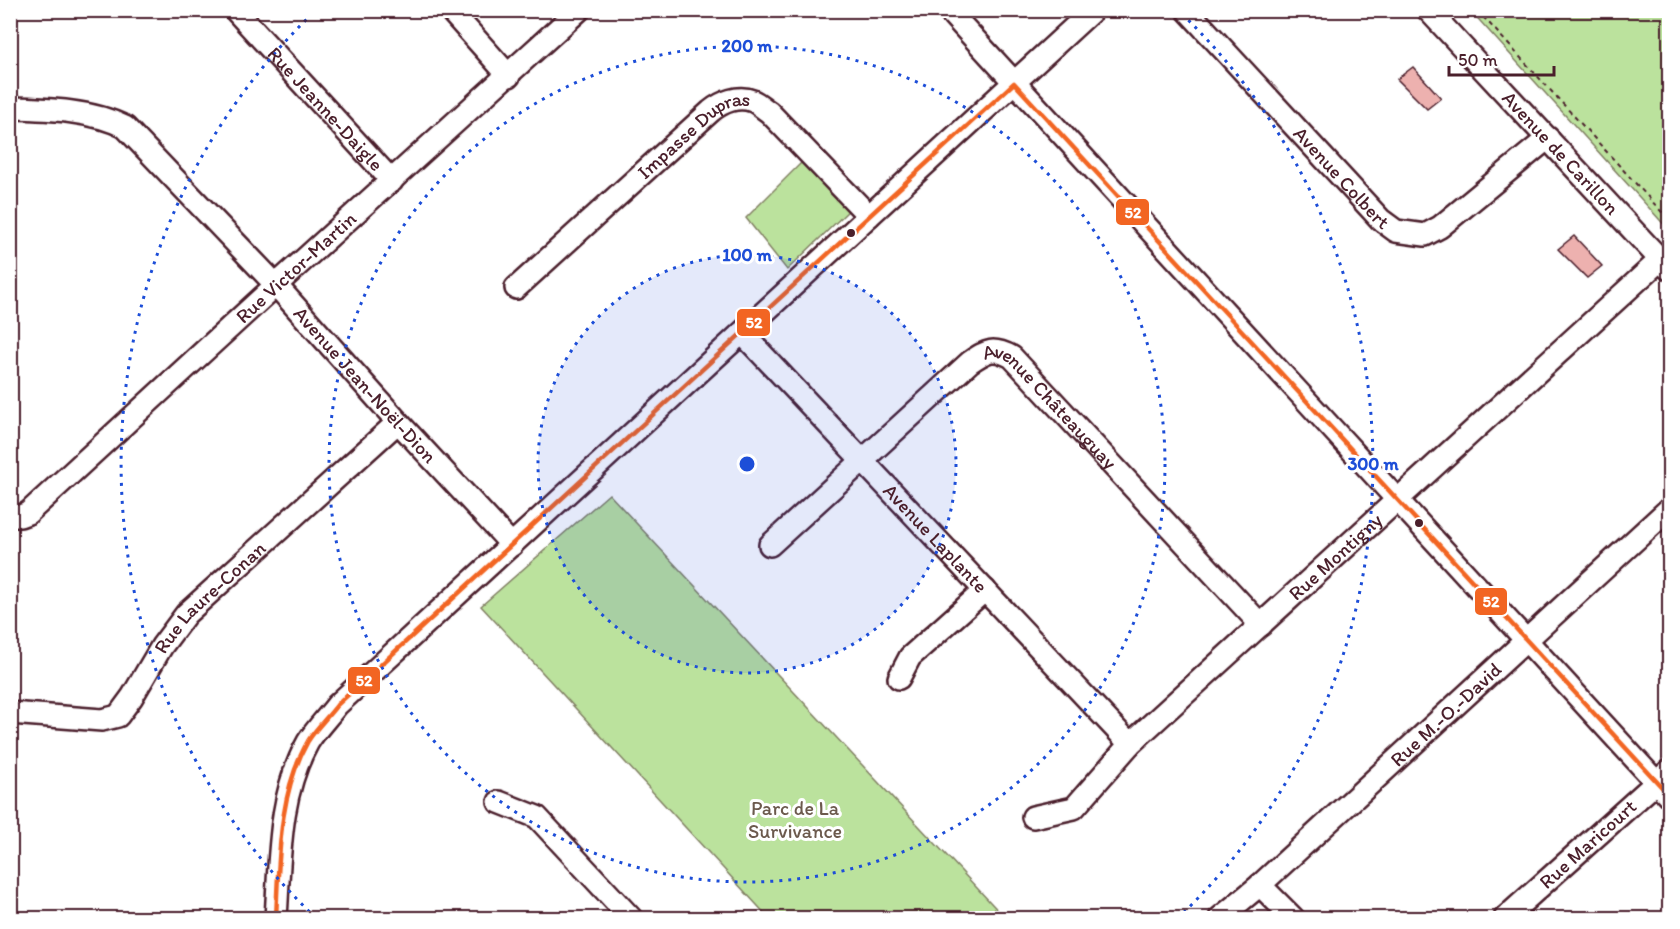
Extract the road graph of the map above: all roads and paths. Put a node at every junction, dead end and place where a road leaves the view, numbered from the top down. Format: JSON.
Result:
{"nodes":[{"id":1,"x":235,"y":10,"type":"edge"},
{"id":2,"x":450,"y":10,"type":"edge"},
{"id":3,"x":579,"y":10,"type":"edge"},
{"id":4,"x":948,"y":10,"type":"edge"},
{"id":5,"x":1093,"y":10,"type":"edge"},
{"id":6,"x":1187,"y":10,"type":"edge"},
{"id":7,"x":1428,"y":10,"type":"edge"},
{"id":8,"x":1478,"y":10,"type":"edge"},
{"id":9,"x":509,"y":76,"type":"junction"},
{"id":10,"x":1014,"y":83,"type":"junction"},
{"id":11,"x":10,"y":108,"type":"edge"},
{"id":12,"x":1548,"y":138,"type":"junction"},
{"id":13,"x":392,"y":181,"type":"junction"},
{"id":14,"x":869,"y":216,"type":"junction"},
{"id":15,"x":1670,"y":221,"type":"edge"},
{"id":16,"x":1665,"y":265,"type":"edge"},
{"id":17,"x":276,"y":285,"type":"junction"},
{"id":18,"x":516,"y":288,"type":"dead end"},
{"id":19,"x":742,"y":333,"type":"junction"},
{"id":20,"x":398,"y":422,"type":"junction"},
{"id":21,"x":862,"y":460,"type":"junction"},
{"id":22,"x":1397,"y":500,"type":"junction"},
{"id":23,"x":1670,"y":508,"type":"edge"},
{"id":24,"x":10,"y":516,"type":"edge"},
{"id":25,"x":512,"y":545,"type":"junction"},
{"id":26,"x":770,"y":545,"type":"dead end"},
{"id":27,"x":985,"y":590,"type":"junction"},
{"id":28,"x":1261,"y":625,"type":"junction"},
{"id":29,"x":1526,"y":640,"type":"junction"},
{"id":30,"x":899,"y":678,"type":"dead end"},
{"id":31,"x":10,"y":713,"type":"edge"},
{"id":32,"x":1130,"y":744,"type":"junction"},
{"id":33,"x":1665,"y":783,"type":"edge"},
{"id":34,"x":499,"y":802,"type":"dead end"},
{"id":35,"x":1033,"y":817,"type":"dead end"},
{"id":36,"x":1260,"y":885,"type":"junction"},
{"id":37,"x":1512,"y":916,"type":"edge"},
{"id":38,"x":276,"y":918,"type":"edge"},
{"id":39,"x":631,"y":918,"type":"edge"},
{"id":40,"x":1221,"y":918,"type":"edge"},
{"id":41,"x":1293,"y":918,"type":"edge"}],
"edges":[{"from":1,"to":13,"type":"street","name":"Rue Jeanne-Daigle"},
{"from":2,"to":9,"type":"street"},
{"from":3,"to":9,"type":"street","name":"Rue Victor-Martin"},
{"from":4,"to":10,"type":"street"},
{"from":5,"to":10,"type":"street"},
{"from":6,"to":12,"type":"street","name":"Avenue Colbert"},
{"from":7,"to":12,"type":"street","name":"Avenue de Carillon"},
{"from":8,"to":15,"type":"path"},
{"from":9,"to":13,"type":"street","name":"Rue Victor-Martin"},
{"from":10,"to":14,"type":"street"},
{"from":10,"to":22,"type":"street"},
{"from":11,"to":17,"type":"street","name":"Avenue Jean-Noël-Dion"},
{"from":12,"to":16,"type":"street","name":"Avenue de Carillon"},
{"from":13,"to":17,"type":"street","name":"Rue Victor-Martin"},
{"from":14,"to":18,"type":"street","name":"Impasse Dupras"},
{"from":14,"to":19,"type":"street"},
{"from":16,"to":22,"type":"street","name":"Rue Montigny"},
{"from":17,"to":20,"type":"street","name":"Avenue Jean-Noël-Dion"},
{"from":17,"to":24,"type":"street","name":"Rue Victor-Martin"},
{"from":19,"to":21,"type":"street","name":"Avenue Laplante"},
{"from":19,"to":25,"type":"street"},
{"from":20,"to":25,"type":"street","name":"Avenue Jean-Noël-Dion"},
{"from":20,"to":31,"type":"street","name":"Rue Laure-Conan"},
{"from":21,"to":26,"type":"street","name":"Avenue Châteauguay"},
{"from":21,"to":27,"type":"street","name":"Avenue Laplante"},
{"from":21,"to":28,"type":"street","name":"Avenue Châteauguay"},
{"from":22,"to":28,"type":"street","name":"Rue Montigny"},
{"from":22,"to":29,"type":"street"},
{"from":23,"to":29,"type":"street","name":"Rue M.-O.-David"},
{"from":25,"to":38,"type":"street"},
{"from":27,"to":30,"type":"street"},
{"from":27,"to":32,"type":"street","name":"Avenue Laplante"},
{"from":28,"to":32,"type":"street","name":"Rue Montigny"},
{"from":29,"to":33,"type":"street"},
{"from":29,"to":36,"type":"street","name":"Rue M.-O.-David"},
{"from":32,"to":35,"type":"street","name":"Rue Montigny"},
{"from":33,"to":37,"type":"street","name":"Rue Maricourt"},
{"from":34,"to":39,"type":"street"},
{"from":36,"to":40,"type":"street","name":"Rue M.-O.-David"},
{"from":36,"to":41,"type":"street"}]}
